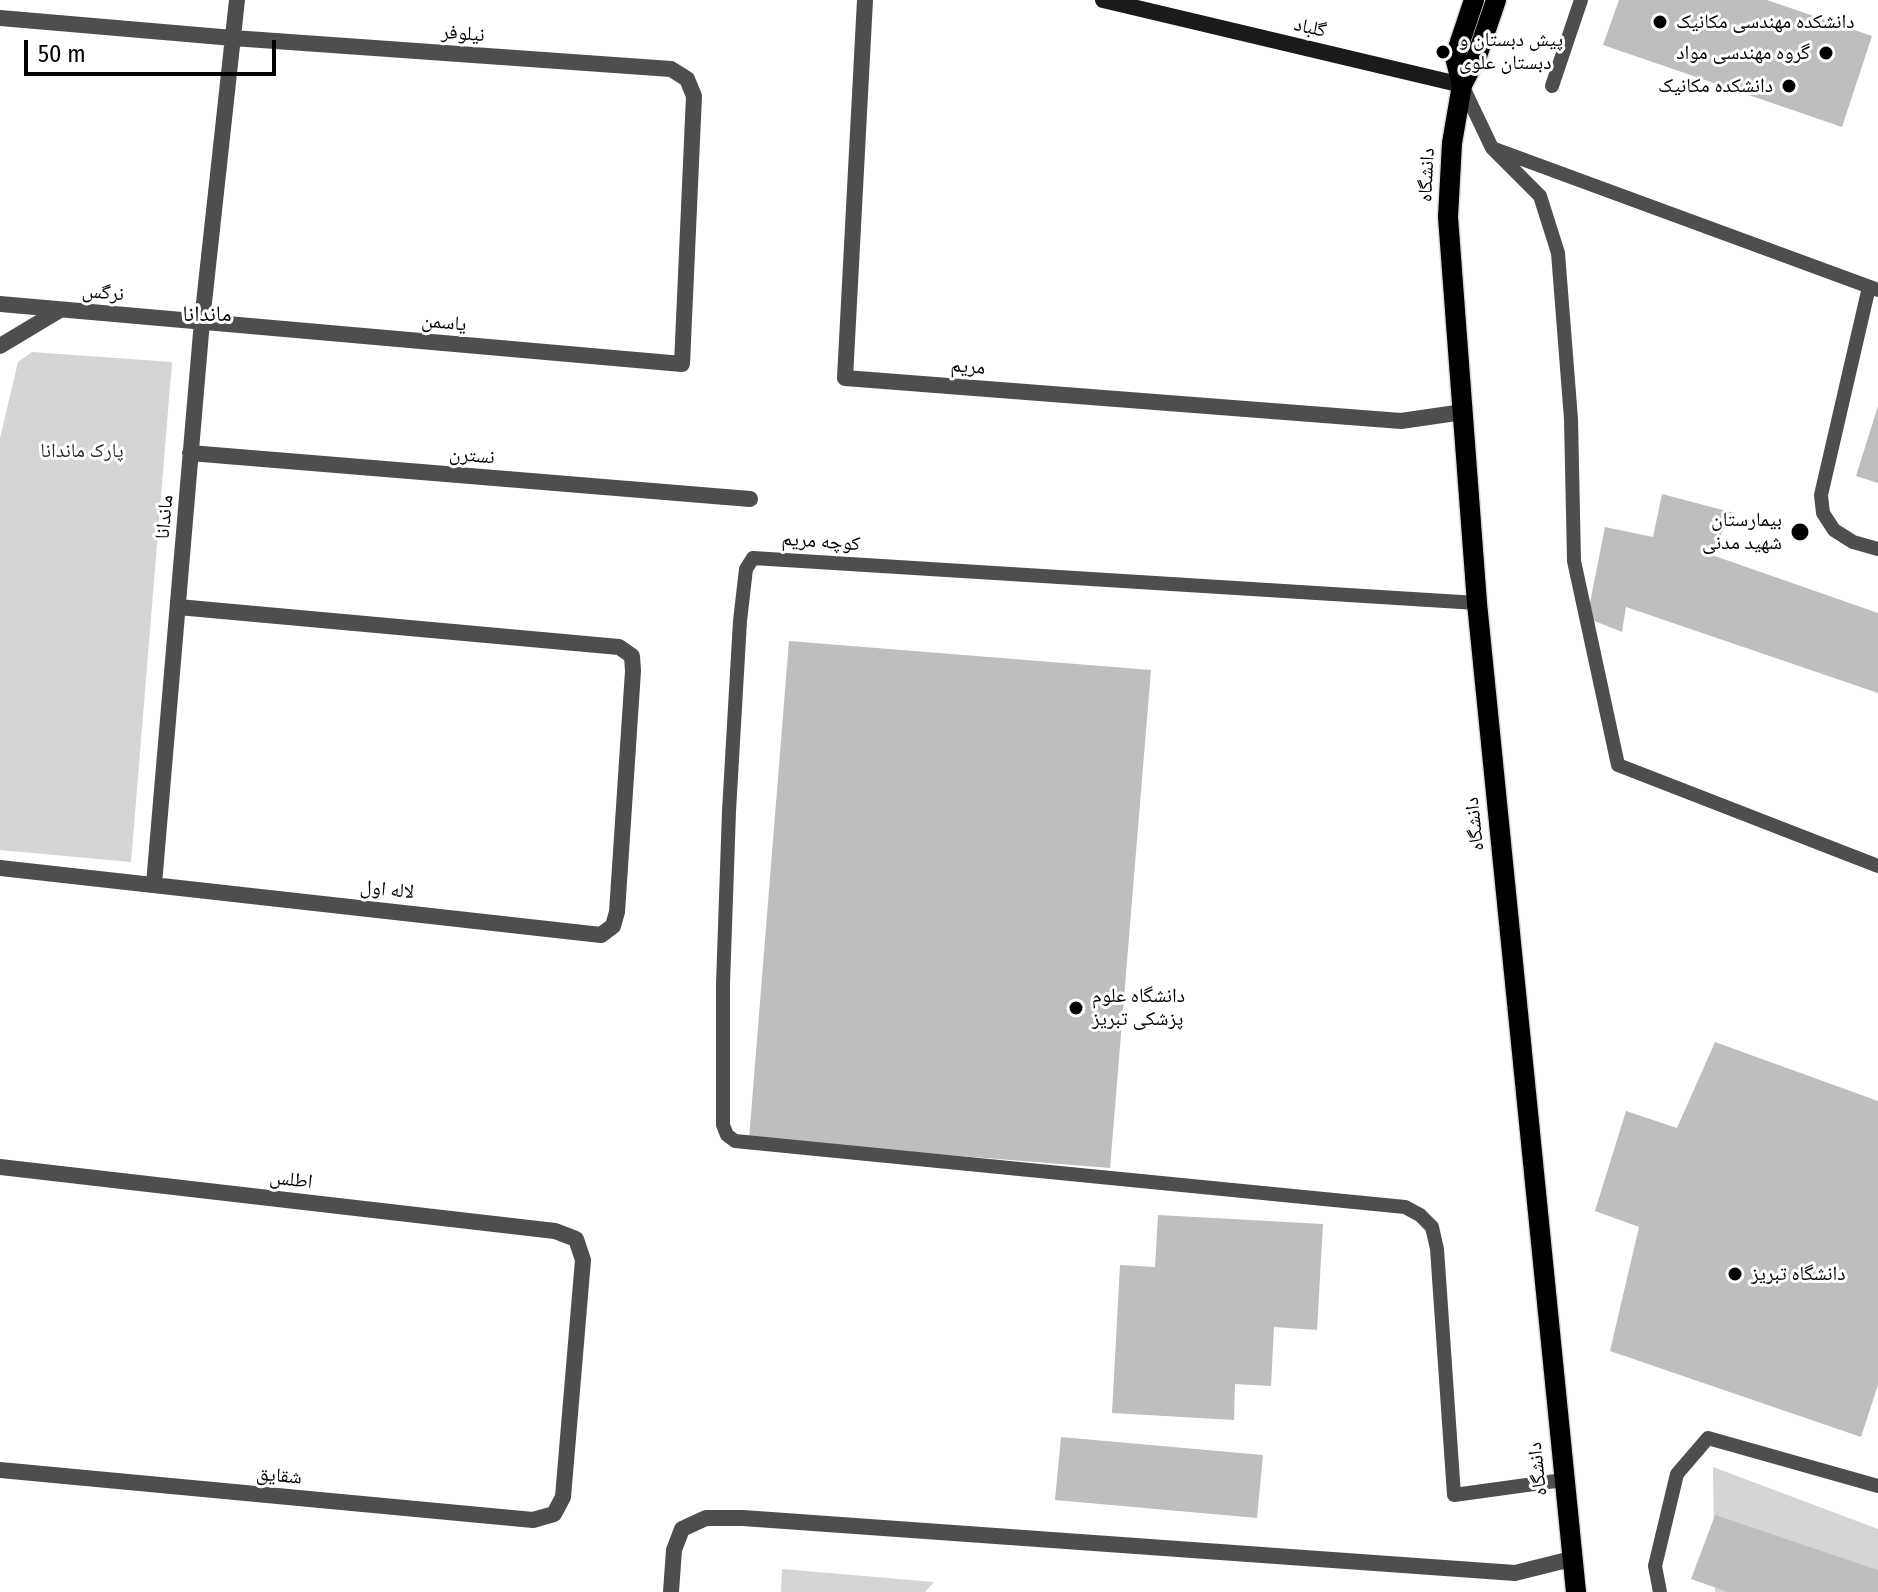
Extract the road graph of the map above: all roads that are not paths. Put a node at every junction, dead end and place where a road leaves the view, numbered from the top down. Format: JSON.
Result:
{"nodes":[{"id":1,"x":237,"y":0,"type":"edge"},
{"id":2,"x":865,"y":0,"type":"edge"},
{"id":3,"x":1103,"y":0,"type":"edge"},
{"id":4,"x":1474,"y":0,"type":"edge"},
{"id":5,"x":1496,"y":0,"type":"edge"},
{"id":6,"x":1581,"y":0,"type":"edge"},
{"id":7,"x":0,"y":18,"type":"edge"},
{"id":8,"x":233,"y":38,"type":"junction"},
{"id":9,"x":1462,"y":85,"type":"junction"},
{"id":10,"x":1552,"y":86,"type":"dead end"},
{"id":11,"x":1492,"y":148,"type":"junction"},
{"id":12,"x":1874,"y":288,"type":"edge"},
{"id":13,"x":0,"y":304,"type":"edge"},
{"id":14,"x":61,"y":310,"type":"junction"},
{"id":15,"x":202,"y":321,"type":"junction"},
{"id":16,"x":0,"y":346,"type":"edge"},
{"id":17,"x":682,"y":364,"type":"joint"},
{"id":18,"x":1463,"y":412,"type":"junction"},
{"id":19,"x":190,"y":453,"type":"junction"},
{"id":20,"x":750,"y":499,"type":"dead end"},
{"id":21,"x":1878,"y":549,"type":"edge"},
{"id":22,"x":1477,"y":603,"type":"junction"},
{"id":23,"x":178,"y":607,"type":"junction"},
{"id":24,"x":1878,"y":866,"type":"edge"},
{"id":25,"x":0,"y":868,"type":"edge"},
{"id":26,"x":154,"y":884,"type":"junction"},
{"id":27,"x":0,"y":1167,"type":"edge"},
{"id":28,"x":0,"y":1470,"type":"edge"},
{"id":29,"x":1563,"y":1480,"type":"junction"},
{"id":30,"x":1878,"y":1486,"type":"edge"},
{"id":31,"x":554,"y":1514,"type":"joint"},
{"id":32,"x":1571,"y":1559,"type":"junction"},
{"id":33,"x":671,"y":1592,"type":"edge"},
{"id":34,"x":1566,"y":1592,"type":"edge"},
{"id":35,"x":1576,"y":1592,"type":"edge"},
{"id":36,"x":1660,"y":1592,"type":"edge"}],
"edges":[{"from":1,"to":8,"type":"street","name":"ماندانا"},
{"from":2,"to":18,"type":"street","name":"مریم"},
{"from":3,"to":9,"type":"main road","name":"گلباد"},
{"from":4,"to":9,"type":"main road","name":"دانشگاه"},
{"from":5,"to":9,"type":"main road","name":"دانشگاه"},
{"from":6,"to":10,"type":"lane"},
{"from":7,"to":8,"type":"street","name":"نیلوفر"},
{"from":8,"to":15,"type":"street","name":"ماندانا"},
{"from":8,"to":17,"type":"street","name":"نیلوفر"},
{"from":9,"to":11,"type":"lane"},
{"from":9,"to":18,"type":"main road","name":"دانشگاه"},
{"from":11,"to":12,"type":"lane"},
{"from":11,"to":24,"type":"lane"},
{"from":12,"to":21,"type":"lane"},
{"from":13,"to":14,"type":"street","name":"نرگس"},
{"from":14,"to":15,"type":"street","name":"نرگس"},
{"from":14,"to":16,"type":"street"},
{"from":15,"to":17,"type":"street","name":"یاسمن"},
{"from":15,"to":19,"type":"street","name":"ماندانا"},
{"from":18,"to":22,"type":"main road","name":"دانشگاه"},
{"from":19,"to":20,"type":"street","name":"نسترن"},
{"from":19,"to":23,"type":"street","name":"ماندانا"},
{"from":22,"to":29,"type":"main road","name":"دانشگاه"},
{"from":22,"to":29,"type":"lane","name":"کوچه مریم"},
{"from":23,"to":26,"type":"street","name":"ماندانا"},
{"from":23,"to":26,"type":"street","name":"لاله اول"},
{"from":25,"to":26,"type":"street"},
{"from":27,"to":31,"type":"street","name":"اطلس"},
{"from":28,"to":31,"type":"street","name":"شقایق"},
{"from":29,"to":32,"type":"main road","name":"دانشگاه"},
{"from":30,"to":36,"type":"lane"},
{"from":32,"to":33,"type":"street"},
{"from":32,"to":34,"type":"main road","name":"دانشگاه"},
{"from":32,"to":35,"type":"main road","name":"دانشگاه"}]}
